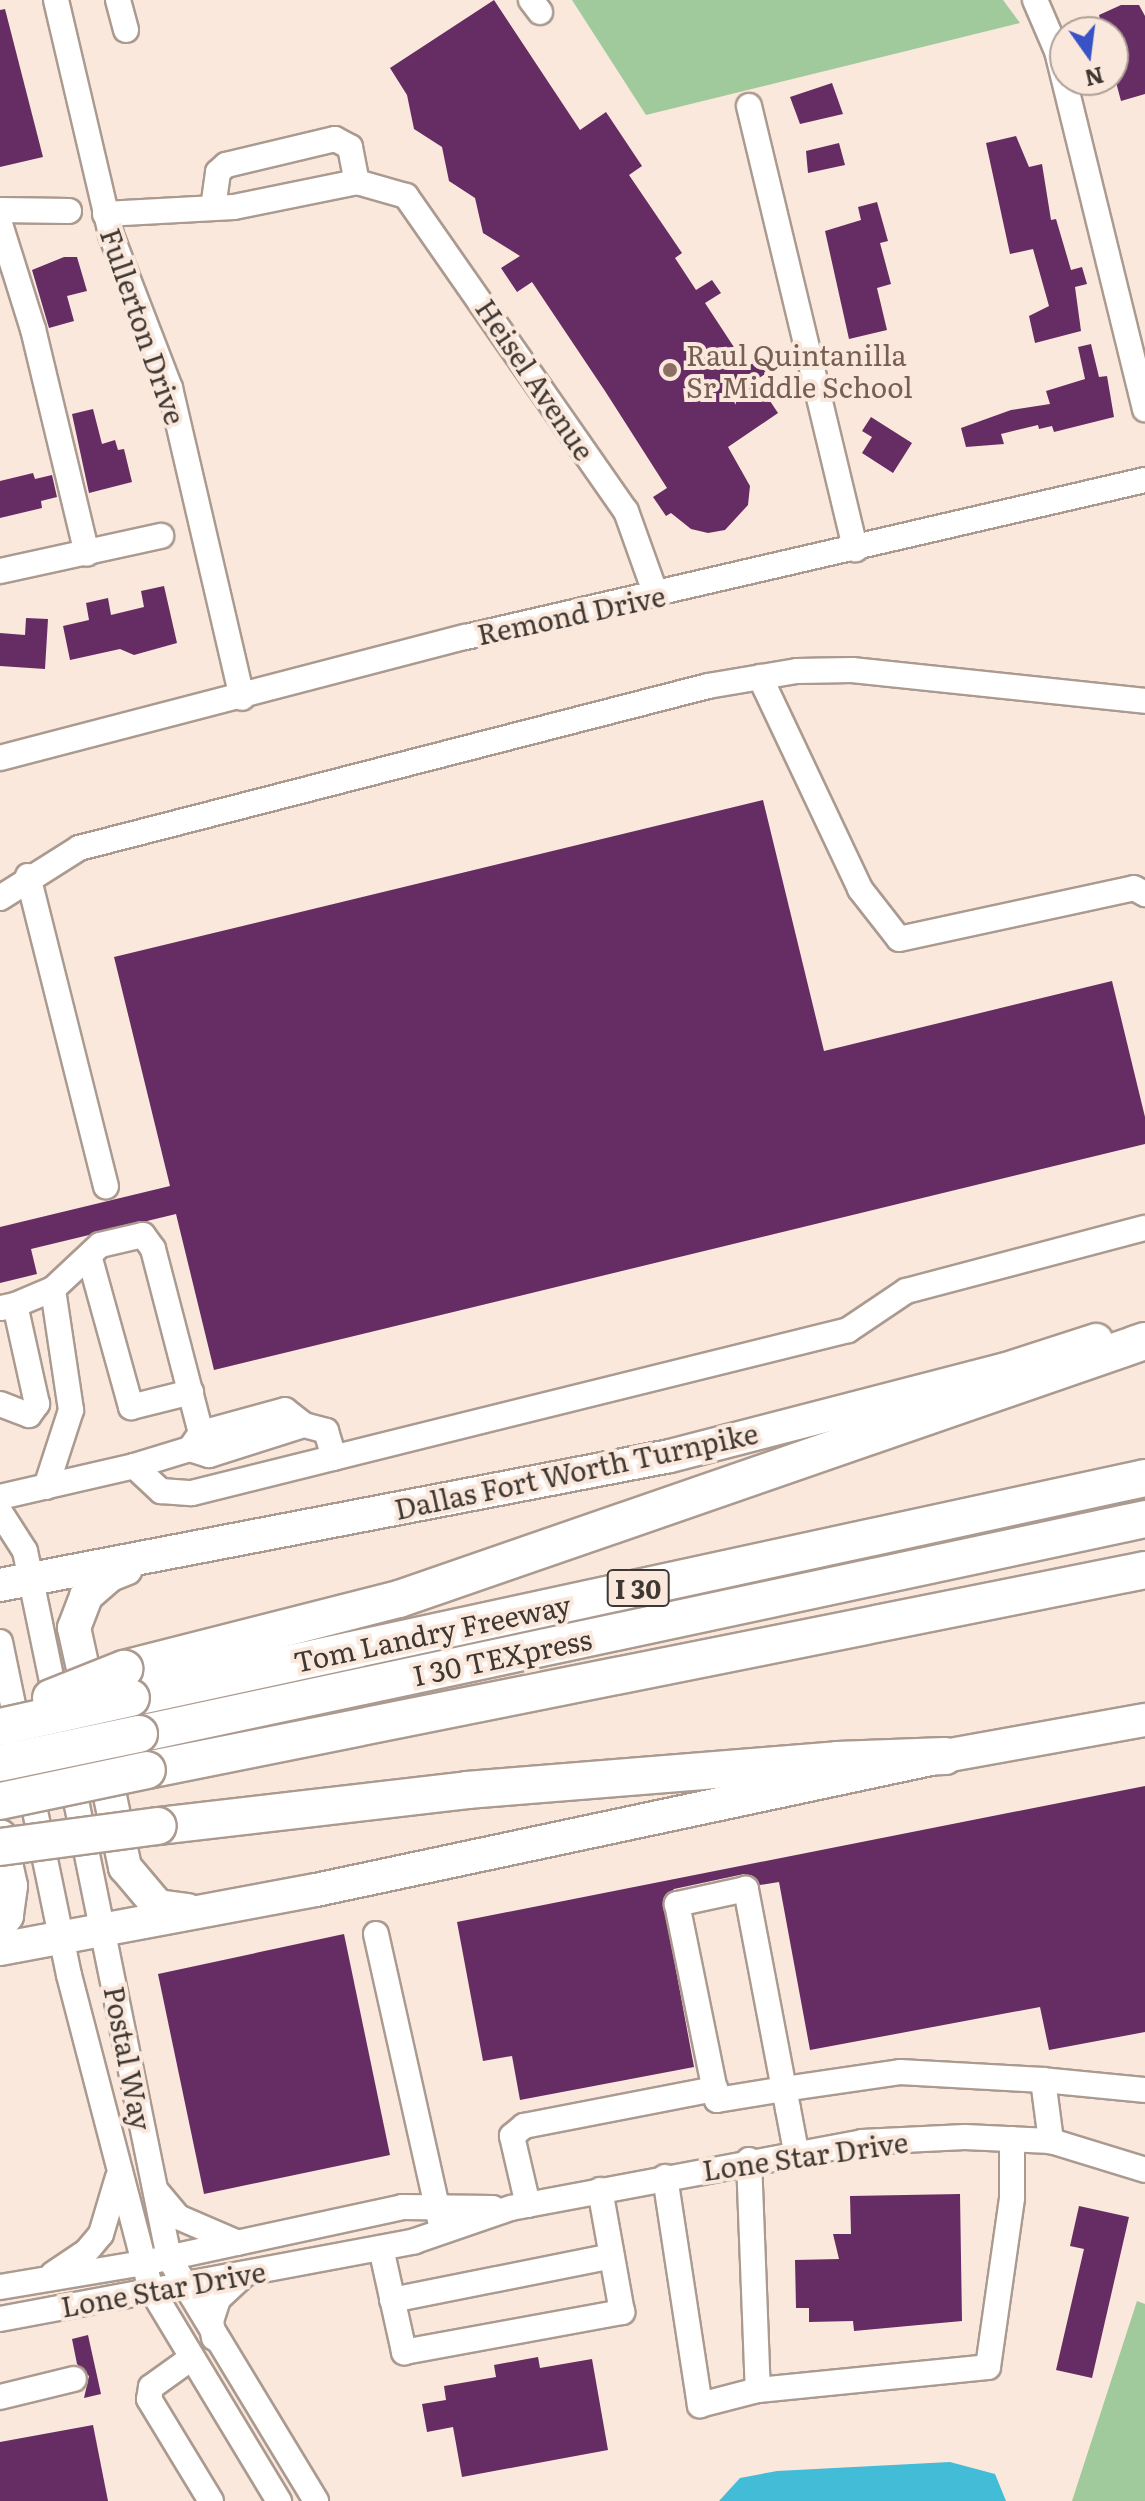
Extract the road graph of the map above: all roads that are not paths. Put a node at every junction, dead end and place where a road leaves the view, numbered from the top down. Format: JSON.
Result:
{"nodes":[{"id":1,"x":56,"y":0,"type":"edge"},
{"id":2,"x":118,"y":0,"type":"edge"},
{"id":3,"x":1035,"y":0,"type":"edge"},
{"id":4,"x":126,"y":30,"type":"dead end"},
{"id":5,"x":749,"y":106,"type":"dead end"},
{"id":6,"x":357,"y":182,"type":"junction"},
{"id":7,"x":213,"y":208,"type":"junction"},
{"id":8,"x":0,"y":210,"type":"edge"},
{"id":9,"x":69,"y":211,"type":"dead end"},
{"id":10,"x":105,"y":214,"type":"junction"},
{"id":11,"x":0,"y":224,"type":"edge"},
{"id":12,"x":1145,"y":409,"type":"edge"},
{"id":13,"x":1145,"y":480,"type":"edge"},
{"id":14,"x":161,"y":536,"type":"dead end"},
{"id":15,"x":855,"y":549,"type":"junction"},
{"id":16,"x":87,"y":554,"type":"junction"},
{"id":17,"x":0,"y":571,"type":"edge"},
{"id":18,"x":656,"y":595,"type":"junction"},
{"id":19,"x":760,"y":677,"type":"junction"},
{"id":20,"x":242,"y":698,"type":"junction"},
{"id":21,"x":1145,"y":701,"type":"edge"},
{"id":22,"x":0,"y":758,"type":"edge"},
{"id":23,"x":28,"y":876,"type":"junction"},
{"id":24,"x":1145,"y":894,"type":"edge"},
{"id":25,"x":0,"y":898,"type":"edge"},
{"id":26,"x":106,"y":1186,"type":"dead end"},
{"id":27,"x":1145,"y":1228,"type":"edge"},
{"id":28,"x":90,"y":1259,"type":"junction"},
{"id":29,"x":53,"y":1289,"type":"junction"},
{"id":30,"x":8,"y":1306,"type":"edge"},
{"id":31,"x":1145,"y":1324,"type":"edge"},
{"id":32,"x":1145,"y":1341,"type":"edge"},
{"id":33,"x":191,"y":1392,"type":"junction"},
{"id":34,"x":0,"y":1404,"type":"edge"},
{"id":35,"x":196,"y":1441,"type":"junction"},
{"id":36,"x":334,"y":1458,"type":"junction"},
{"id":37,"x":141,"y":1474,"type":"junction"},
{"id":38,"x":1145,"y":1478,"type":"edge"},
{"id":39,"x":46,"y":1487,"type":"junction"},
{"id":40,"x":0,"y":1497,"type":"edge"},
{"id":41,"x":0,"y":1512,"type":"edge"},
{"id":42,"x":1145,"y":1519,"type":"edge"},
{"id":43,"x":163,"y":1557,"type":"junction"},
{"id":44,"x":1145,"y":1570,"type":"edge"},
{"id":45,"x":15,"y":1582,"type":"edge"},
{"id":46,"x":0,"y":1642,"type":"edge"},
{"id":47,"x":127,"y":1684,"type":"junction"},
{"id":48,"x":0,"y":1717,"type":"edge"},
{"id":49,"x":1145,"y":1720,"type":"edge"},
{"id":50,"x":0,"y":1727,"type":"edge"},
{"id":51,"x":945,"y":1756,"type":"junction"},
{"id":52,"x":0,"y":1763,"type":"edge"},
{"id":53,"x":0,"y":1801,"type":"edge"},
{"id":54,"x":0,"y":1836,"type":"edge"},
{"id":55,"x":0,"y":1847,"type":"edge"},
{"id":56,"x":201,"y":1912,"type":"junction"},
{"id":57,"x":0,"y":1925,"type":"edge"},
{"id":58,"x":104,"y":1931,"type":"junction"},
{"id":59,"x":376,"y":1934,"type":"dead end"},
{"id":60,"x":63,"y":1939,"type":"junction"},
{"id":61,"x":0,"y":1949,"type":"edge"},
{"id":62,"x":1043,"y":2080,"type":"junction"},
{"id":63,"x":715,"y":2089,"type":"junction"},
{"id":64,"x":784,"y":2089,"type":"junction"},
{"id":65,"x":1145,"y":2090,"type":"edge"},
{"id":66,"x":1012,"y":2139,"type":"junction"},
{"id":67,"x":1051,"y":2141,"type":"junction"},
{"id":68,"x":796,"y":2151,"type":"junction"},
{"id":69,"x":749,"y":2160,"type":"junction"},
{"id":70,"x":1145,"y":2170,"type":"edge"},
{"id":71,"x":119,"y":2171,"type":"junction"},
{"id":72,"x":665,"y":2177,"type":"junction"},
{"id":73,"x":600,"y":2190,"type":"junction"},
{"id":74,"x":158,"y":2193,"type":"junction"},
{"id":75,"x":520,"y":2207,"type":"junction"},
{"id":76,"x":437,"y":2208,"type":"junction"},
{"id":77,"x":443,"y":2232,"type":"junction"},
{"id":78,"x":238,"y":2243,"type":"junction"},
{"id":79,"x":381,"y":2248,"type":"junction"},
{"id":80,"x":612,"y":2256,"type":"junction"},
{"id":81,"x":169,"y":2258,"type":"junction"},
{"id":82,"x":144,"y":2263,"type":"junction"},
{"id":83,"x":249,"y":2272,"type":"junction"},
{"id":84,"x":40,"y":2280,"type":"junction"},
{"id":85,"x":180,"y":2283,"type":"junction"},
{"id":86,"x":0,"y":2287,"type":"edge"},
{"id":87,"x":151,"y":2289,"type":"junction"},
{"id":88,"x":392,"y":2300,"type":"junction"},
{"id":89,"x":0,"y":2319,"type":"edge"},
{"id":90,"x":214,"y":2338,"type":"junction"},
{"id":91,"x":190,"y":2359,"type":"junction"},
{"id":92,"x":74,"y":2379,"type":"dead end"},
{"id":93,"x":758,"y":2390,"type":"junction"},
{"id":94,"x":0,"y":2397,"type":"edge"},
{"id":95,"x":211,"y":2501,"type":"edge"},
{"id":96,"x":279,"y":2501,"type":"edge"},
{"id":97,"x":316,"y":2501,"type":"edge"}],
"edges":[{"from":1,"to":10,"type":"street","name":"Fullerton Drive"},
{"from":2,"to":4,"type":"street"},
{"from":3,"to":12,"type":"street"},
{"from":5,"to":15,"type":"street"},
{"from":6,"to":7,"type":"street"},
{"from":6,"to":7,"type":"street"},
{"from":6,"to":18,"type":"street","name":"Heisel Avenue"},
{"from":7,"to":10,"type":"street"},
{"from":8,"to":9,"type":"street"},
{"from":10,"to":20,"type":"street","name":"Fullerton Drive"},
{"from":11,"to":16,"type":"street"},
{"from":13,"to":15,"type":"street","name":"Remond Drive"},
{"from":14,"to":16,"type":"street"},
{"from":15,"to":18,"type":"street","name":"Remond Drive"},
{"from":16,"to":17,"type":"street"},
{"from":18,"to":20,"type":"street","name":"Remond Drive"},
{"from":19,"to":21,"type":"street"},
{"from":19,"to":23,"type":"street"},
{"from":19,"to":24,"type":"street"},
{"from":20,"to":22,"type":"street","name":"Remond Drive"},
{"from":23,"to":25,"type":"street"},
{"from":23,"to":26,"type":"street"},
{"from":27,"to":36,"type":"street"},
{"from":28,"to":29,"type":"street"},
{"from":28,"to":33,"type":"street"},
{"from":28,"to":33,"type":"street"},
{"from":29,"to":30,"type":"street"},
{"from":29,"to":39,"type":"street"},
{"from":30,"to":34,"type":"street"},
{"from":31,"to":43,"type":"main road","name":"Dallas Fort Worth Turnpike"},
{"from":32,"to":47,"type":"highway"},
{"from":33,"to":35,"type":"street"},
{"from":35,"to":36,"type":"street"},
{"from":35,"to":37,"type":"street"},
{"from":36,"to":37,"type":"street"},
{"from":37,"to":39,"type":"street"},
{"from":38,"to":47,"type":"highway","name":"Tom Landry Freeway","number":"I 30"},
{"from":39,"to":40,"type":"street"},
{"from":41,"to":45,"type":"street","name":"Postal Way"},
{"from":42,"to":52,"type":"highway","name":"I 30 TEXpress","bridge":true},
{"from":43,"to":45,"type":"main road","name":"Dallas Fort Worth Turnpike"},
{"from":43,"to":56,"type":"main road"},
{"from":44,"to":53,"type":"highway","bridge":true},
{"from":45,"to":58,"type":"street","name":"Postal Way"},
{"from":46,"to":60,"type":"street","name":"Postal Way"},
{"from":47,"to":48,"type":"highway","bridge":true},
{"from":47,"to":50,"type":"highway","name":"Tom Landry Freeway","number":"I 30","bridge":true},
{"from":49,"to":51,"type":"main road"},
{"from":51,"to":55,"type":"highway","bridge":true},
{"from":51,"to":56,"type":"main road"},
{"from":54,"to":57,"type":"main road"},
{"from":56,"to":58,"type":"main road"},
{"from":58,"to":60,"type":"main road"},
{"from":58,"to":74,"type":"street","name":"Postal Way"},
{"from":59,"to":76,"type":"street"},
{"from":60,"to":61,"type":"main road"},
{"from":60,"to":71,"type":"street","name":"Postal Way"},
{"from":62,"to":64,"type":"street"},
{"from":62,"to":65,"type":"street"},
{"from":62,"to":67,"type":"street"},
{"from":63,"to":64,"type":"street"},
{"from":63,"to":64,"type":"street"},
{"from":63,"to":75,"type":"street"},
{"from":64,"to":68,"type":"street"},
{"from":66,"to":67,"type":"street","name":"Lone Star Drive"},
{"from":66,"to":68,"type":"street","name":"Lone Star Drive"},
{"from":66,"to":93,"type":"street"},
{"from":67,"to":70,"type":"street","name":"Lone Star Drive"},
{"from":68,"to":69,"type":"street","name":"Lone Star Drive"},
{"from":69,"to":72,"type":"street","name":"Lone Star Drive"},
{"from":69,"to":93,"type":"street"},
{"from":71,"to":82,"type":"street","name":"Postal Way"},
{"from":71,"to":84,"type":"street"},
{"from":72,"to":73,"type":"street","name":"Lone Star Drive"},
{"from":72,"to":93,"type":"street"},
{"from":73,"to":75,"type":"street","name":"Lone Star Drive"},
{"from":73,"to":80,"type":"street"},
{"from":74,"to":78,"type":"street"},
{"from":74,"to":81,"type":"street","name":"Postal Way"},
{"from":75,"to":76,"type":"street","name":"Lone Star Drive"},
{"from":75,"to":77,"type":"street","name":"Lone Star Drive"},
{"from":76,"to":77,"type":"street"},
{"from":76,"to":78,"type":"street","name":"Lone Star Drive"},
{"from":77,"to":79,"type":"street","name":"Lone Star Drive"},
{"from":78,"to":81,"type":"street","name":"Lone Star Drive"},
{"from":79,"to":83,"type":"street","name":"Lone Star Drive"},
{"from":79,"to":88,"type":"street"},
{"from":80,"to":88,"type":"street"},
{"from":80,"to":88,"type":"street"},
{"from":81,"to":82,"type":"street","name":"Lone Star Drive"},
{"from":81,"to":85,"type":"street","name":"Postal Way"},
{"from":82,"to":84,"type":"street","name":"Lone Star Drive"},
{"from":82,"to":87,"type":"street","name":"Postal Way"},
{"from":83,"to":85,"type":"street","name":"Lone Star Drive"},
{"from":83,"to":90,"type":"street"},
{"from":84,"to":86,"type":"street","name":"Lone Star Drive"},
{"from":85,"to":87,"type":"street","name":"Lone Star Drive"},
{"from":85,"to":90,"type":"street","name":"Postal Way"},
{"from":87,"to":89,"type":"street","name":"Lone Star Drive"},
{"from":87,"to":91,"type":"street","name":"Postal Way"},
{"from":90,"to":97,"type":"street","name":"Postal Way"},
{"from":91,"to":95,"type":"street"},
{"from":91,"to":96,"type":"street","name":"Postal Way"},
{"from":92,"to":94,"type":"street"}]}
